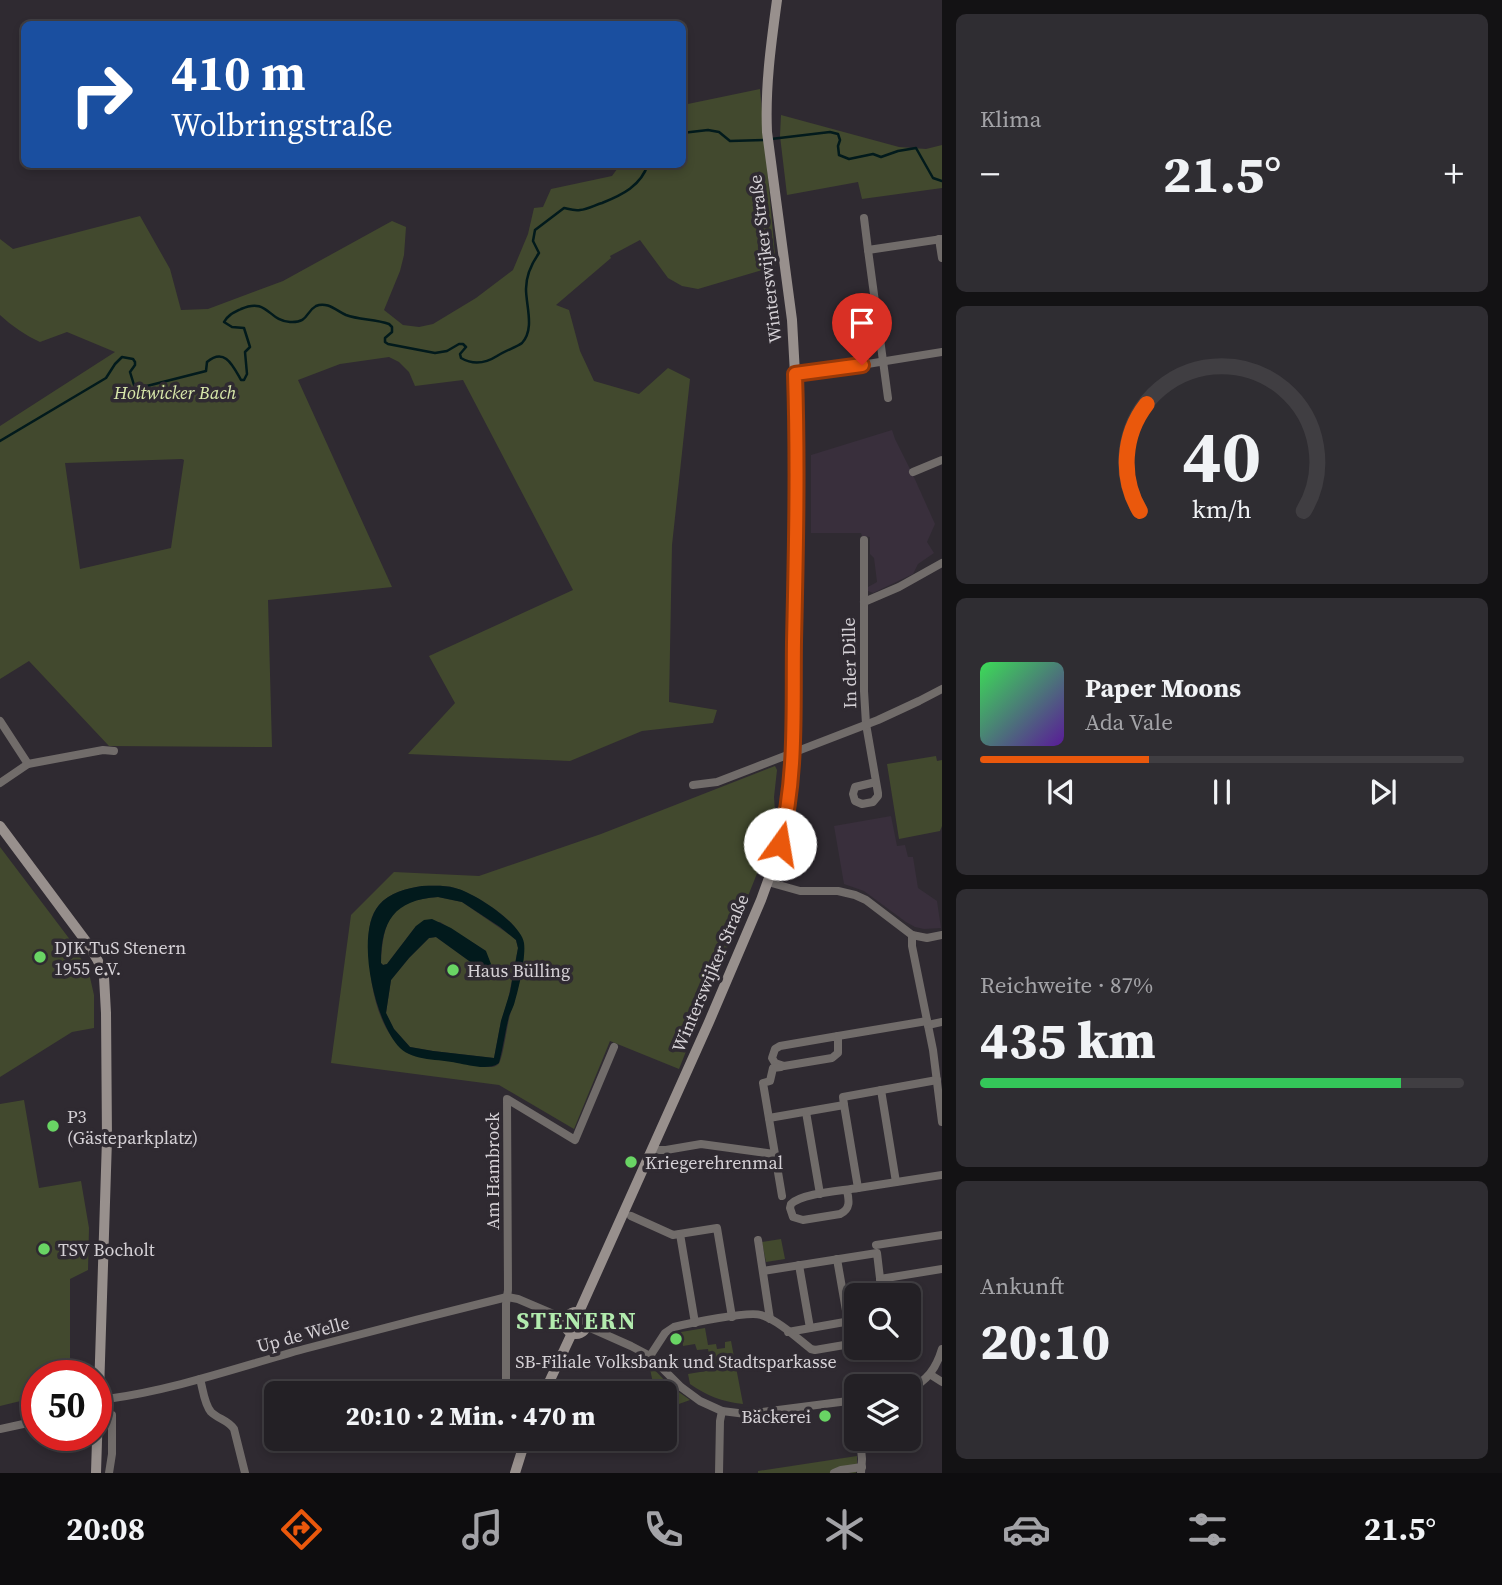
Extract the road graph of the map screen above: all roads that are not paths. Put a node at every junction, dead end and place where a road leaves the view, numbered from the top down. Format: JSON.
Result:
{"nodes":[{"id":1,"x":778,"y":0,"type":"edge"},
{"id":2,"x":864,"y":218,"type":"dead end"},
{"id":3,"x":941,"y":239,"type":"edge"},
{"id":4,"x":868,"y":250,"type":"junction"},
{"id":5,"x":942,"y":258,"type":"edge"},
{"id":6,"x":942,"y":352,"type":"edge"},
{"id":7,"x":884,"y":361,"type":"junction"},
{"id":8,"x":795,"y":374,"type":"junction"},
{"id":9,"x":888,"y":398,"type":"dead end"},
{"id":10,"x":942,"y":460,"type":"edge"},
{"id":11,"x":913,"y":472,"type":"dead end"},
{"id":12,"x":864,"y":540,"type":"dead end"},
{"id":13,"x":942,"y":563,"type":"edge"},
{"id":14,"x":864,"y":602,"type":"junction"},
{"id":15,"x":942,"y":689,"type":"edge"},
{"id":16,"x":0,"y":721,"type":"edge"},
{"id":17,"x":866,"y":724,"type":"junction"},
{"id":18,"x":114,"y":751,"type":"dead end"},
{"id":19,"x":793,"y":752,"type":"junction"},
{"id":20,"x":28,"y":764,"type":"junction"},
{"id":21,"x":876,"y":782,"type":"dead end"},
{"id":22,"x":0,"y":783,"type":"edge"},
{"id":23,"x":694,"y":785,"type":"dead end"},
{"id":24,"x":0,"y":827,"type":"edge"},
{"id":25,"x":768,"y":882,"type":"junction"},
{"id":26,"x":912,"y":935,"type":"junction"},
{"id":27,"x":942,"y":935,"type":"edge"},
{"id":28,"x":942,"y":1022,"type":"edge"},
{"id":29,"x":927,"y":1023,"type":"junction"},
{"id":30,"x":838,"y":1036,"type":"junction"},
{"id":31,"x":614,"y":1047,"type":"dead end"},
{"id":32,"x":784,"y":1066,"type":"junction"},
{"id":33,"x":939,"y":1070,"type":"edge"},
{"id":34,"x":937,"y":1080,"type":"junction"},
{"id":35,"x":881,"y":1090,"type":"junction"},
{"id":36,"x":844,"y":1105,"type":"junction"},
{"id":37,"x":806,"y":1112,"type":"junction"},
{"id":38,"x":769,"y":1118,"type":"junction"},
{"id":39,"x":942,"y":1122,"type":"edge"},
{"id":40,"x":659,"y":1150,"type":"dead end"},
{"id":41,"x":774,"y":1154,"type":"junction"},
{"id":42,"x":942,"y":1175,"type":"edge"},
{"id":43,"x":896,"y":1182,"type":"junction"},
{"id":44,"x":858,"y":1188,"type":"junction"},
{"id":45,"x":847,"y":1190,"type":"junction"},
{"id":46,"x":820,"y":1195,"type":"junction"},
{"id":47,"x":782,"y":1196,"type":"dead end"},
{"id":48,"x":631,"y":1216,"type":"dead end"},
{"id":49,"x":680,"y":1234,"type":"junction"},
{"id":50,"x":942,"y":1235,"type":"edge"},
{"id":51,"x":758,"y":1240,"type":"dead end"},
{"id":52,"x":876,"y":1245,"type":"dead end"},
{"id":53,"x":837,"y":1259,"type":"junction"},
{"id":54,"x":799,"y":1265,"type":"junction"},
{"id":55,"x":942,"y":1269,"type":"edge"},
{"id":56,"x":763,"y":1271,"type":"junction"},
{"id":57,"x":880,"y":1279,"type":"junction"},
{"id":58,"x":880,"y":1283,"type":"edge"},
{"id":59,"x":844,"y":1288,"type":"edge"},
{"id":60,"x":507,"y":1297,"type":"junction"},
{"id":61,"x":579,"y":1312,"type":"junction"},
{"id":62,"x":732,"y":1317,"type":"junction"},
{"id":63,"x":565,"y":1319,"type":"junction"},
{"id":64,"x":771,"y":1319,"type":"junction"},
{"id":65,"x":844,"y":1322,"type":"edge"},
{"id":66,"x":695,"y":1323,"type":"junction"},
{"id":67,"x":586,"y":1326,"type":"junction"},
{"id":68,"x":810,"y":1328,"type":"junction"},
{"id":69,"x":788,"y":1332,"type":"junction"},
{"id":70,"x":572,"y":1333,"type":"junction"},
{"id":71,"x":844,"y":1345,"type":"edge"},
{"id":72,"x":942,"y":1349,"type":"edge"},
{"id":73,"x":650,"y":1356,"type":"junction"},
{"id":74,"x":102,"y":1360,"type":"edge"},
{"id":75,"x":940,"y":1362,"type":"edge"},
{"id":76,"x":930,"y":1374,"type":"junction"},
{"id":77,"x":200,"y":1379,"type":"junction"},
{"id":78,"x":506,"y":1381,"type":"edge"},
{"id":79,"x":550,"y":1381,"type":"edge"},
{"id":80,"x":942,"y":1382,"type":"edge"},
{"id":81,"x":921,"y":1383,"type":"edge"},
{"id":82,"x":112,"y":1394,"type":"edge"},
{"id":83,"x":844,"y":1401,"type":"edge"},
{"id":84,"x":722,"y":1411,"type":"junction"},
{"id":85,"x":21,"y":1425,"type":"edge"},
{"id":86,"x":0,"y":1430,"type":"edge"},
{"id":87,"x":96,"y":1451,"type":"edge"},
{"id":88,"x":112,"y":1451,"type":"edge"},
{"id":89,"x":522,"y":1451,"type":"edge"},
{"id":90,"x":860,"y":1451,"type":"edge"},
{"id":91,"x":861,"y":1470,"type":"edge"},
{"id":92,"x":96,"y":1473,"type":"edge"},
{"id":93,"x":109,"y":1473,"type":"edge"},
{"id":94,"x":245,"y":1473,"type":"edge"},
{"id":95,"x":515,"y":1473,"type":"edge"},
{"id":96,"x":719,"y":1473,"type":"edge"},
{"id":97,"x":834,"y":1473,"type":"edge"}],
"edges":[{"from":1,"to":8,"type":"main road","name":"Winterswijker Straße"},
{"from":2,"to":4,"type":"street"},
{"from":3,"to":4,"type":"street"},
{"from":3,"to":5,"type":"street"},
{"from":4,"to":7,"type":"street"},
{"from":6,"to":7,"type":"street"},
{"from":7,"to":8,"type":"street"},
{"from":7,"to":9,"type":"street"},
{"from":8,"to":19,"type":"main road","name":"Winterswijker Straße"},
{"from":10,"to":11,"type":"street"},
{"from":12,"to":14,"type":"street","name":"In der Dille"},
{"from":13,"to":14,"type":"street","name":"In der Dille"},
{"from":14,"to":17,"type":"street","name":"In der Dille"},
{"from":15,"to":17,"type":"street"},
{"from":16,"to":20,"type":"street"},
{"from":17,"to":19,"type":"street"},
{"from":17,"to":21,"type":"street","name":"In der Dille"},
{"from":18,"to":20,"type":"street"},
{"from":19,"to":23,"type":"street"},
{"from":19,"to":25,"type":"main road","name":"Winterswijker Straße"},
{"from":20,"to":22,"type":"street"},
{"from":24,"to":74,"type":"main road"},
{"from":25,"to":26,"type":"street"},
{"from":25,"to":61,"type":"main road","name":"Winterswijker Straße"},
{"from":26,"to":27,"type":"street"},
{"from":26,"to":29,"type":"street"},
{"from":28,"to":29,"type":"street"},
{"from":29,"to":30,"type":"street"},
{"from":29,"to":33,"type":"street"},
{"from":30,"to":32,"type":"street"},
{"from":30,"to":32,"type":"street"},
{"from":31,"to":60,"type":"street","name":"Am Hambrock"},
{"from":32,"to":38,"type":"street"},
{"from":33,"to":34,"type":"street"},
{"from":34,"to":35,"type":"street"},
{"from":34,"to":39,"type":"street"},
{"from":35,"to":36,"type":"street"},
{"from":35,"to":43,"type":"street"},
{"from":36,"to":37,"type":"street"},
{"from":36,"to":44,"type":"street"},
{"from":37,"to":38,"type":"street"},
{"from":37,"to":46,"type":"street"},
{"from":38,"to":41,"type":"street"},
{"from":40,"to":41,"type":"street"},
{"from":41,"to":47,"type":"street"},
{"from":42,"to":43,"type":"street"},
{"from":43,"to":44,"type":"street"},
{"from":44,"to":45,"type":"street"},
{"from":45,"to":46,"type":"street"},
{"from":45,"to":46,"type":"street"},
{"from":48,"to":49,"type":"street"},
{"from":49,"to":62,"type":"street"},
{"from":49,"to":66,"type":"street"},
{"from":50,"to":52,"type":"street"},
{"from":51,"to":56,"type":"street"},
{"from":53,"to":54,"type":"street"},
{"from":53,"to":57,"type":"street"},
{"from":53,"to":59,"type":"street"},
{"from":54,"to":56,"type":"street"},
{"from":54,"to":68,"type":"street"},
{"from":55,"to":57,"type":"street"},
{"from":56,"to":64,"type":"street"},
{"from":57,"to":58,"type":"street"},
{"from":60,"to":63,"type":"street"},
{"from":60,"to":77,"type":"street","name":"Up de Welle"},
{"from":60,"to":78,"type":"street"},
{"from":61,"to":63,"type":"main road"},
{"from":61,"to":67,"type":"main road"},
{"from":62,"to":64,"type":"street"},
{"from":62,"to":66,"type":"street"},
{"from":63,"to":70,"type":"main road"},
{"from":64,"to":69,"type":"street"},
{"from":65,"to":68,"type":"street"},
{"from":66,"to":73,"type":"street"},
{"from":67,"to":70,"type":"main road"},
{"from":67,"to":73,"type":"street"},
{"from":68,"to":69,"type":"street"},
{"from":69,"to":71,"type":"street"},
{"from":70,"to":79,"type":"main road"},
{"from":72,"to":75,"type":"street"},
{"from":73,"to":84,"type":"street"},
{"from":75,"to":76,"type":"street"},
{"from":76,"to":80,"type":"street"},
{"from":76,"to":81,"type":"street"},
{"from":77,"to":82,"type":"street","name":"Up de Welle"},
{"from":77,"to":94,"type":"street"},
{"from":83,"to":84,"type":"street"},
{"from":84,"to":96,"type":"street"},
{"from":85,"to":86,"type":"street"},
{"from":87,"to":92,"type":"main road"},
{"from":88,"to":93,"type":"street"},
{"from":89,"to":95,"type":"main road"},
{"from":90,"to":91,"type":"street"},
{"from":91,"to":97,"type":"street"}]}
